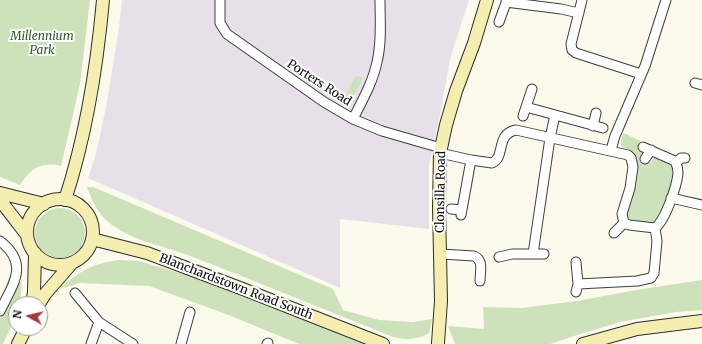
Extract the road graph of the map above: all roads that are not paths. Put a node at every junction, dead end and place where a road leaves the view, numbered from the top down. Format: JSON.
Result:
{"nodes":[{"id":1,"x":103,"y":0,"type":"edge"},
{"id":2,"x":220,"y":0,"type":"edge"},
{"id":3,"x":380,"y":0,"type":"edge"},
{"id":4,"x":487,"y":0,"type":"edge"},
{"id":5,"x":582,"y":0,"type":"edge"},
{"id":6,"x":666,"y":0,"type":"edge"},
{"id":7,"x":506,"y":1,"type":"edge"},
{"id":8,"x":579,"y":13,"type":"junction"},
{"id":9,"x":499,"y":22,"type":"dead end"},
{"id":10,"x":642,"y":74,"type":"junction"},
{"id":11,"x":532,"y":89,"type":"dead end"},
{"id":12,"x":596,"y":113,"type":"dead end"},
{"id":13,"x":555,"y":115,"type":"junction"},
{"id":14,"x":353,"y":119,"type":"junction"},
{"id":15,"x":593,"y":126,"type":"junction"},
{"id":16,"x":603,"y":128,"type":"dead end"},
{"id":17,"x":550,"y":138,"type":"junction"},
{"id":18,"x":611,"y":150,"type":"junction"},
{"id":19,"x":441,"y":151,"type":"junction"},
{"id":20,"x":685,"y":158,"type":"dead end"},
{"id":21,"x":645,"y":159,"type":"dead end"},
{"id":22,"x":471,"y":160,"type":"junction"},
{"id":23,"x":676,"y":163,"type":"junction"},
{"id":24,"x":0,"y":192,"type":"edge"},
{"id":25,"x":671,"y":198,"type":"junction"},
{"id":26,"x":0,"y":200,"type":"edge"},
{"id":27,"x":65,"y":200,"type":"junction"},
{"id":28,"x":44,"y":204,"type":"junction"},
{"id":29,"x":702,"y":205,"type":"edge"},
{"id":30,"x":451,"y":209,"type":"dead end"},
{"id":31,"x":624,"y":222,"type":"junction"},
{"id":32,"x":655,"y":228,"type":"junction"},
{"id":33,"x":614,"y":233,"type":"dead end"},
{"id":34,"x":27,"y":235,"type":"junction"},
{"id":35,"x":92,"y":239,"type":"junction"},
{"id":36,"x":0,"y":241,"type":"edge"},
{"id":37,"x":35,"y":253,"type":"junction"},
{"id":38,"x":441,"y":254,"type":"junction"},
{"id":39,"x":533,"y":254,"type":"junction"},
{"id":40,"x":544,"y":254,"type":"dead end"},
{"id":41,"x":499,"y":257,"type":"dead end"},
{"id":42,"x":576,"y":262,"type":"dead end"},
{"id":43,"x":72,"y":263,"type":"junction"},
{"id":44,"x":480,"y":281,"type":"dead end"},
{"id":45,"x":75,"y":293,"type":"dead end"},
{"id":46,"x":33,"y":296,"type":"edge"},
{"id":47,"x":44,"y":296,"type":"edge"},
{"id":48,"x":0,"y":311,"type":"edge"},
{"id":49,"x":190,"y":312,"type":"dead end"},
{"id":50,"x":702,"y":321,"type":"edge"},
{"id":51,"x":99,"y":322,"type":"junction"},
{"id":52,"x":609,"y":340,"type":"edge"},
{"id":53,"x":383,"y":343,"type":"edge"},
{"id":54,"x":91,"y":344,"type":"edge"},
{"id":55,"x":133,"y":344,"type":"edge"},
{"id":56,"x":181,"y":344,"type":"edge"},
{"id":57,"x":435,"y":344,"type":"edge"},
{"id":58,"x":583,"y":344,"type":"edge"}],
"edges":[{"from":1,"to":27,"type":"main road"},
{"from":2,"to":14,"type":"street","name":"Porters Road"},
{"from":3,"to":14,"type":"street"},
{"from":4,"to":19,"type":"main road","name":"Clonsilla Road"},
{"from":5,"to":8,"type":"street"},
{"from":6,"to":10,"type":"street"},
{"from":7,"to":8,"type":"street"},
{"from":7,"to":9,"type":"street"},
{"from":8,"to":10,"type":"street"},
{"from":10,"to":18,"type":"street"},
{"from":11,"to":13,"type":"street"},
{"from":12,"to":15,"type":"street"},
{"from":13,"to":15,"type":"street"},
{"from":13,"to":17,"type":"street"},
{"from":14,"to":19,"type":"street","name":"Porters Road"},
{"from":15,"to":16,"type":"street"},
{"from":17,"to":18,"type":"street"},
{"from":17,"to":22,"type":"street","name":"Porters Road"},
{"from":17,"to":39,"type":"street"},
{"from":18,"to":31,"type":"street"},
{"from":19,"to":22,"type":"street","name":"Porters Road"},
{"from":19,"to":38,"type":"main road","name":"Clonsilla Road"},
{"from":20,"to":23,"type":"street"},
{"from":21,"to":23,"type":"street"},
{"from":22,"to":30,"type":"street"},
{"from":23,"to":25,"type":"street"},
{"from":24,"to":28,"type":"main road"},
{"from":25,"to":29,"type":"street"},
{"from":25,"to":32,"type":"street"},
{"from":26,"to":34,"type":"main road"},
{"from":27,"to":28,"type":"main road"},
{"from":27,"to":35,"type":"main road"},
{"from":28,"to":34,"type":"main road"},
{"from":31,"to":32,"type":"street"},
{"from":31,"to":33,"type":"street"},
{"from":32,"to":42,"type":"street"},
{"from":34,"to":37,"type":"main road"},
{"from":35,"to":43,"type":"main road"},
{"from":35,"to":53,"type":"main road","name":"Blanchardstown Road South"},
{"from":36,"to":48,"type":"street"},
{"from":37,"to":43,"type":"main road"},
{"from":37,"to":46,"type":"main road"},
{"from":38,"to":44,"type":"street"},
{"from":38,"to":57,"type":"main road","name":"Clonsilla Road"},
{"from":39,"to":40,"type":"street"},
{"from":39,"to":41,"type":"street"},
{"from":43,"to":47,"type":"main road"},
{"from":45,"to":51,"type":"street"},
{"from":49,"to":56,"type":"street"},
{"from":50,"to":52,"type":"main road"},
{"from":51,"to":54,"type":"street"},
{"from":51,"to":55,"type":"street"},
{"from":52,"to":58,"type":"main road"}]}
